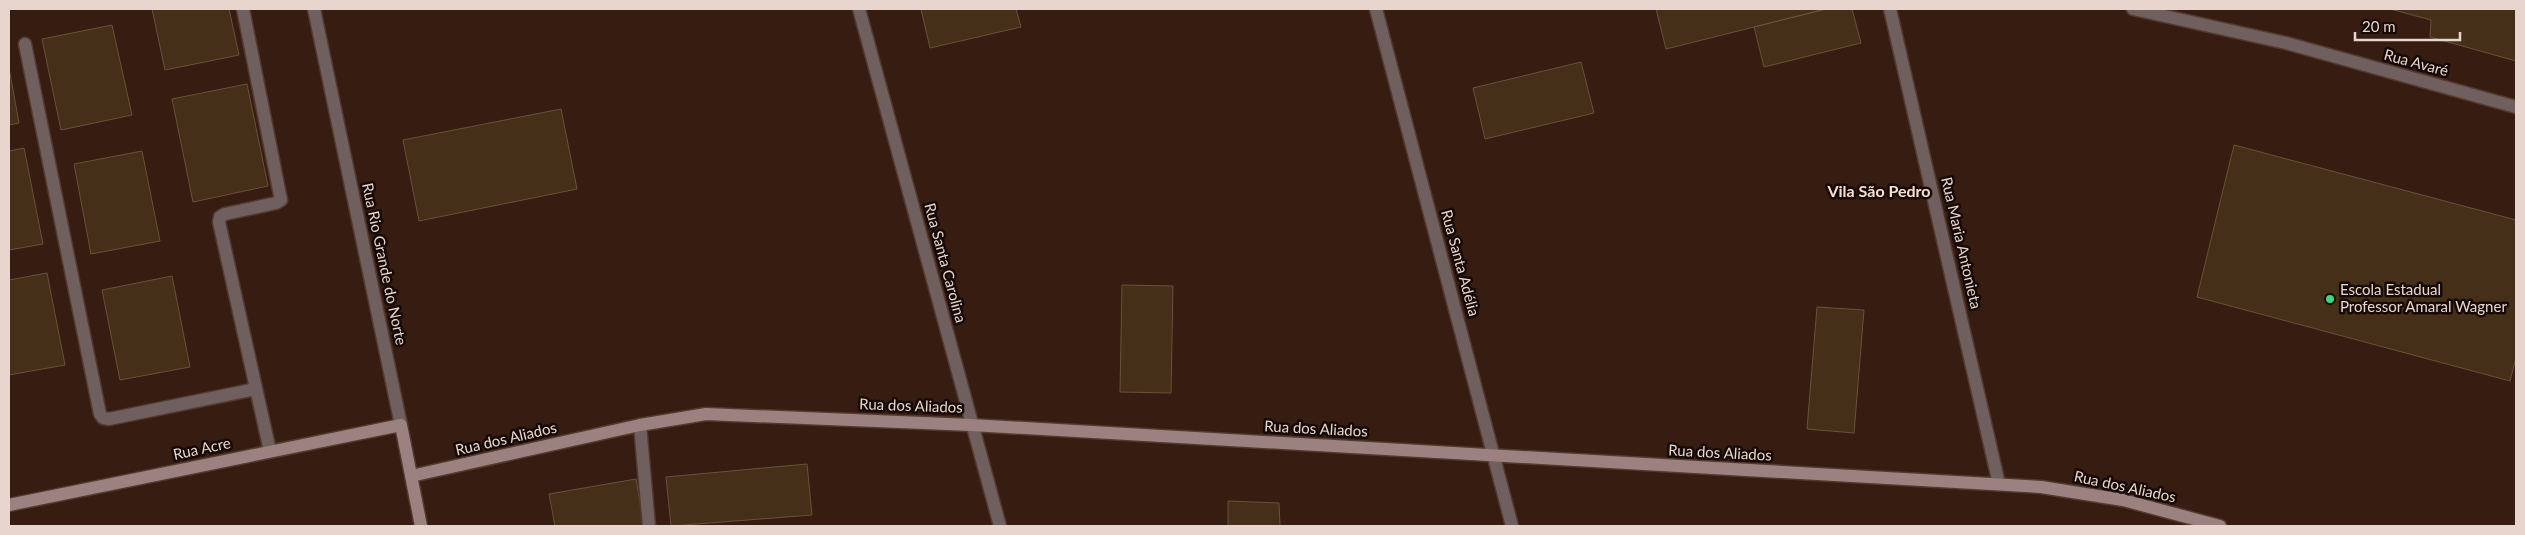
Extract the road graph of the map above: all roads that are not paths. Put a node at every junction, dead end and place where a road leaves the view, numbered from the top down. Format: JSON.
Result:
{"nodes":[{"id":1,"x":242,"y":9,"type":"edge"},
{"id":2,"x":314,"y":9,"type":"edge"},
{"id":3,"x":859,"y":9,"type":"edge"},
{"id":4,"x":1376,"y":9,"type":"edge"},
{"id":5,"x":1890,"y":9,"type":"edge"},
{"id":6,"x":2132,"y":9,"type":"edge"},
{"id":7,"x":26,"y":44,"type":"dead end"},
{"id":8,"x":2516,"y":107,"type":"edge"},
{"id":9,"x":256,"y":389,"type":"junction"},
{"id":10,"x":401,"y":425,"type":"junction"},
{"id":11,"x":640,"y":425,"type":"junction"},
{"id":12,"x":971,"y":425,"type":"junction"},
{"id":13,"x":270,"y":452,"type":"junction"},
{"id":14,"x":1494,"y":456,"type":"junction"},
{"id":15,"x":411,"y":476,"type":"junction"},
{"id":16,"x":1999,"y":484,"type":"junction"},
{"id":17,"x":9,"y":505,"type":"edge"},
{"id":18,"x":421,"y":526,"type":"edge"},
{"id":19,"x":649,"y":526,"type":"edge"},
{"id":20,"x":1000,"y":526,"type":"edge"},
{"id":21,"x":1512,"y":526,"type":"edge"},
{"id":22,"x":2220,"y":526,"type":"edge"}],
"edges":[{"from":1,"to":9,"type":"street"},
{"from":2,"to":10,"type":"street","name":"Rua Rio Grande do Norte"},
{"from":3,"to":12,"type":"street","name":"Rua Santa Carolina"},
{"from":4,"to":14,"type":"street","name":"Rua Santa Adélia"},
{"from":5,"to":16,"type":"street","name":"Rua Maria Antonieta"},
{"from":6,"to":8,"type":"street","name":"Rua Avaré"},
{"from":7,"to":9,"type":"street"},
{"from":9,"to":13,"type":"street"},
{"from":10,"to":13,"type":"street","name":"Rua Acre"},
{"from":10,"to":15,"type":"street","name":"Rua Rio Grande do Norte"},
{"from":11,"to":12,"type":"street","name":"Rua dos Aliados"},
{"from":11,"to":15,"type":"street","name":"Rua dos Aliados"},
{"from":11,"to":19,"type":"street"},
{"from":12,"to":14,"type":"street","name":"Rua dos Aliados"},
{"from":12,"to":20,"type":"street","name":"Rua Santa Carolina"},
{"from":13,"to":17,"type":"street","name":"Rua Acre"},
{"from":14,"to":16,"type":"street","name":"Rua dos Aliados"},
{"from":14,"to":21,"type":"street","name":"Rua Santa Adélia"},
{"from":15,"to":18,"type":"street","name":"Rua Rio Grande do Norte"},
{"from":16,"to":22,"type":"street","name":"Rua dos Aliados"}]}
